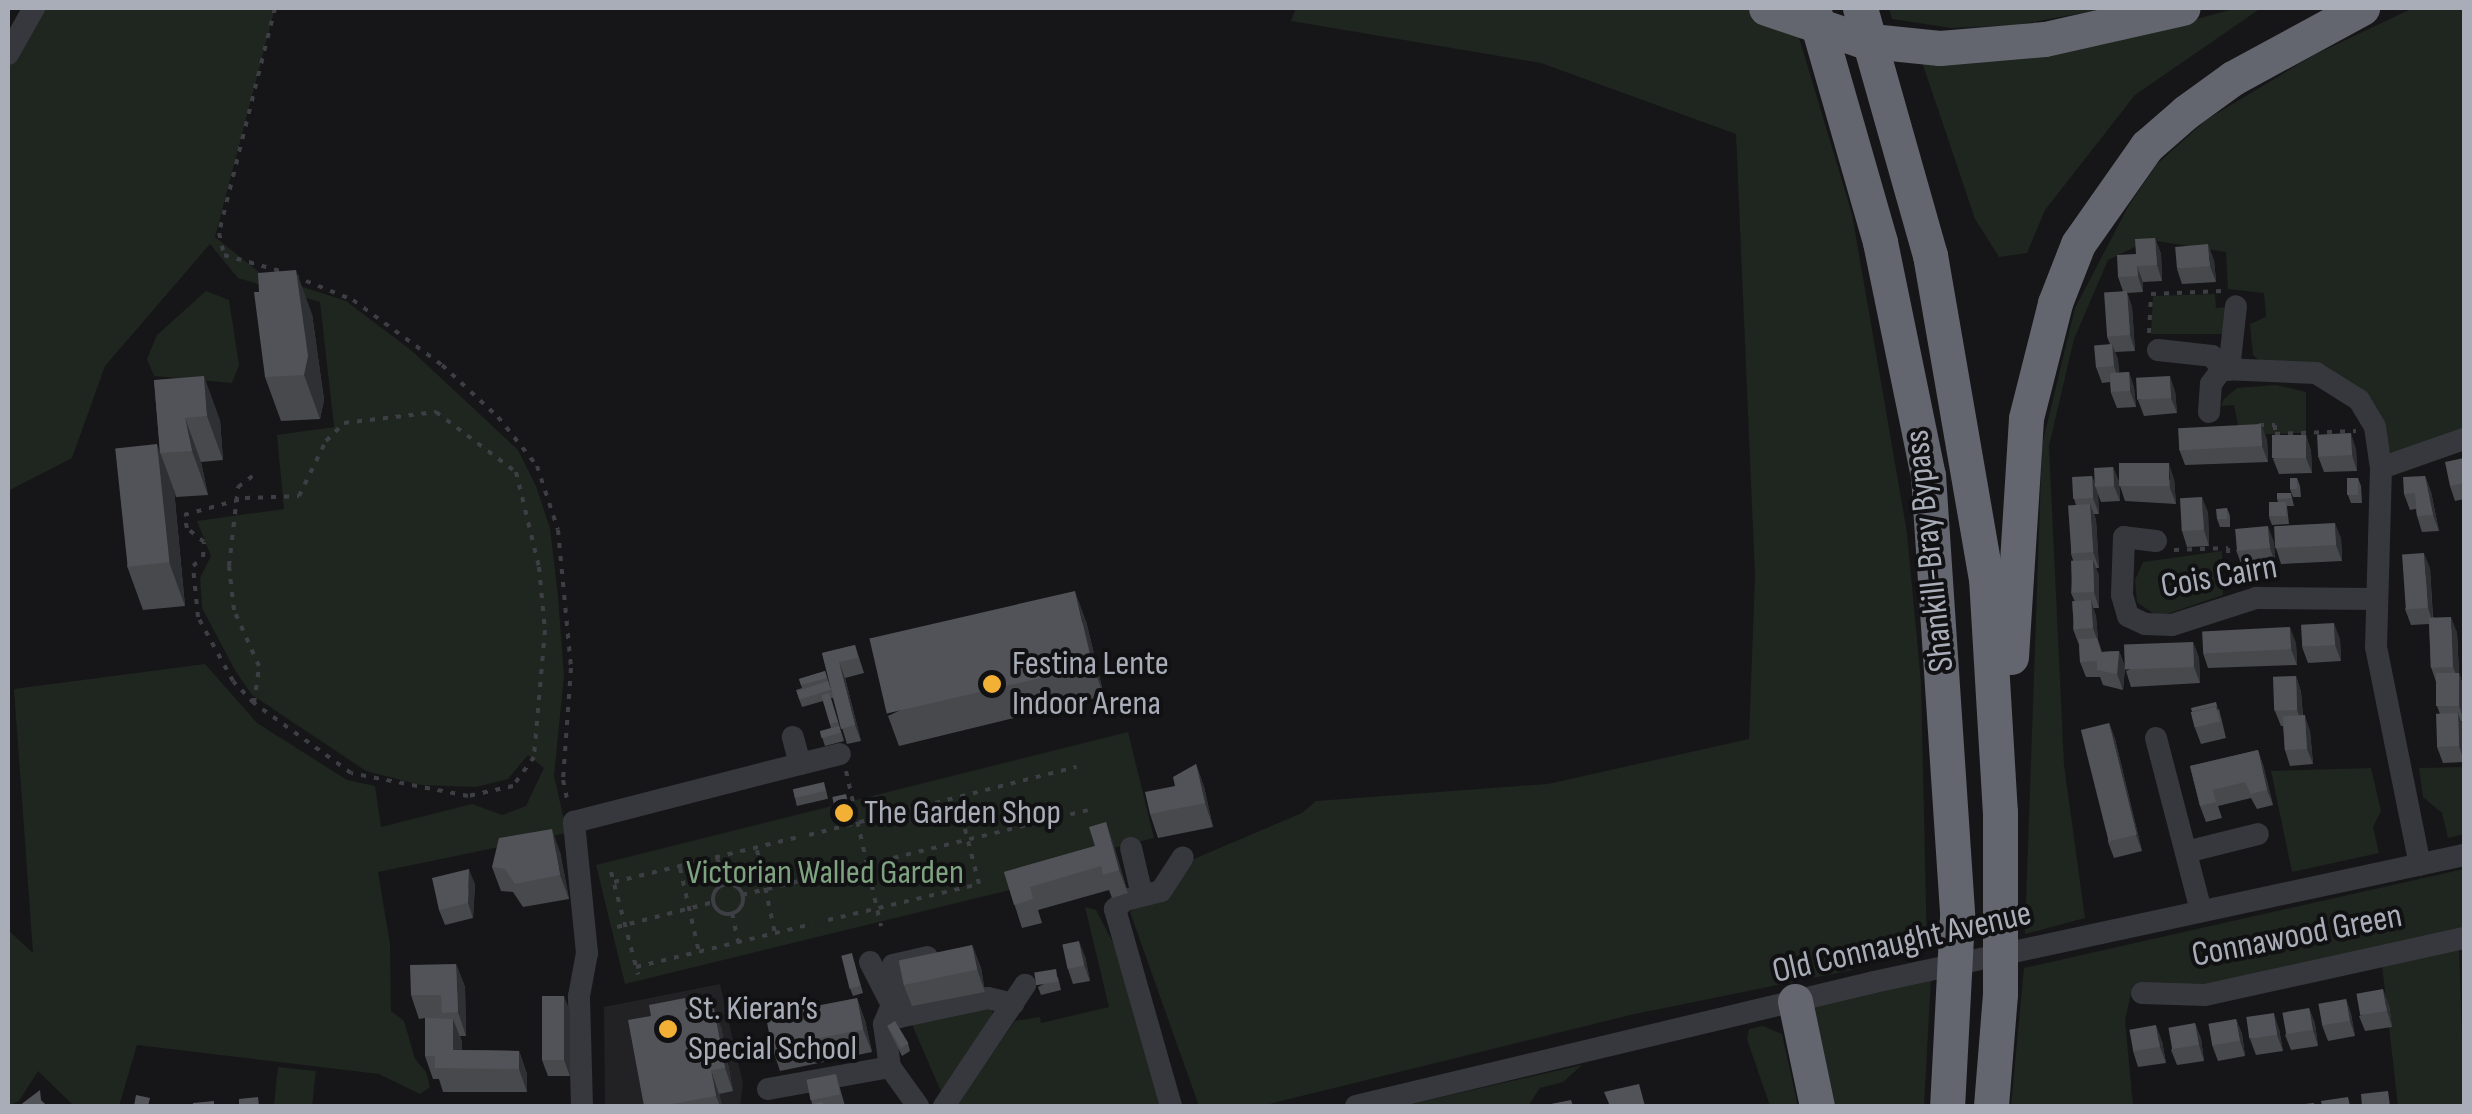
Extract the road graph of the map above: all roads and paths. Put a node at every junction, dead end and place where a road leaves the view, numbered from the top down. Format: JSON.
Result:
{"nodes":[{"id":1,"x":34,"y":8,"type":"edge"},
{"id":2,"x":275,"y":8,"type":"edge"},
{"id":3,"x":1769,"y":8,"type":"edge"},
{"id":4,"x":1814,"y":8,"type":"edge"},
{"id":5,"x":1860,"y":8,"type":"edge"},
{"id":6,"x":2184,"y":8,"type":"edge"},
{"id":7,"x":2362,"y":8,"type":"edge"},
{"id":8,"x":8,"y":54,"type":"edge"},
{"id":9,"x":2236,"y":306,"type":"joint"},
{"id":10,"x":2158,"y":350,"type":"joint"},
{"id":11,"x":2226,"y":370,"type":"junction"},
{"id":12,"x":2208,"y":412,"type":"joint"},
{"id":13,"x":2375,"y":427,"type":"junction"},
{"id":14,"x":2464,"y":439,"type":"edge"},
{"id":15,"x":2382,"y":468,"type":"junction"},
{"id":16,"x":254,"y":475,"type":"dead end"},
{"id":17,"x":234,"y":506,"type":"junction"},
{"id":18,"x":2156,"y":541,"type":"joint"},
{"id":19,"x":2376,"y":599,"type":"junction"},
{"id":20,"x":2230,"y":604,"type":"junction"},
{"id":21,"x":254,"y":703,"type":"junction"},
{"id":22,"x":793,"y":736,"type":"dead end"},
{"id":23,"x":2156,"y":738,"type":"dead end"},
{"id":24,"x":840,"y":754,"type":"joint"},
{"id":25,"x":800,"y":764,"type":"junction"},
{"id":26,"x":1076,"y":768,"type":"dead end"},
{"id":27,"x":957,"y":798,"type":"junction"},
{"id":28,"x":1088,"y":810,"type":"dead end"},
{"id":29,"x":2000,"y":812,"type":"junction"},
{"id":30,"x":574,"y":822,"type":"junction"},
{"id":31,"x":858,"y":822,"type":"junction"},
{"id":32,"x":2258,"y":834,"type":"dead end"},
{"id":33,"x":809,"y":835,"type":"dead end"},
{"id":34,"x":798,"y":838,"type":"dead end"},
{"id":35,"x":968,"y":840,"type":"junction"},
{"id":36,"x":756,"y":848,"type":"junction"},
{"id":37,"x":1131,"y":848,"type":"dead end"},
{"id":38,"x":2186,"y":852,"type":"junction"},
{"id":39,"x":2464,"y":855,"type":"edge"},
{"id":40,"x":1183,"y":856,"type":"dead end"},
{"id":41,"x":718,"y":857,"type":"junction"},
{"id":42,"x":868,"y":865,"type":"junction"},
{"id":43,"x":2420,"y":865,"type":"junction"},
{"id":44,"x":680,"y":866,"type":"junction"},
{"id":45,"x":612,"y":872,"type":"dead end"},
{"id":46,"x":614,"y":882,"type":"junction"},
{"id":47,"x":724,"y":885,"type":"junction"},
{"id":48,"x":766,"y":890,"type":"junction"},
{"id":49,"x":1142,"y":895,"type":"junction"},
{"id":50,"x":742,"y":896,"type":"junction"},
{"id":51,"x":714,"y":902,"type":"junction"},
{"id":52,"x":877,"y":907,"type":"junction"},
{"id":53,"x":690,"y":909,"type":"junction"},
{"id":54,"x":2201,"y":911,"type":"junction"},
{"id":55,"x":732,"y":913,"type":"junction"},
{"id":56,"x":828,"y":920,"type":"dead end"},
{"id":57,"x":812,"y":924,"type":"dead end"},
{"id":58,"x":625,"y":925,"type":"junction"},
{"id":59,"x":881,"y":926,"type":"dead end"},
{"id":60,"x":617,"y":927,"type":"dead end"},
{"id":61,"x":775,"y":933,"type":"junction"},
{"id":62,"x":2464,"y":938,"type":"edge"},
{"id":63,"x":738,"y":942,"type":"junction"},
{"id":64,"x":699,"y":952,"type":"junction"},
{"id":65,"x":929,"y":956,"type":"edge"},
{"id":66,"x":870,"y":962,"type":"dead end"},
{"id":67,"x":636,"y":967,"type":"junction"},
{"id":68,"x":638,"y":974,"type":"dead end"},
{"id":69,"x":2142,"y":993,"type":"dead end"},
{"id":70,"x":1796,"y":1002,"type":"junction"},
{"id":71,"x":897,"y":1014,"type":"junction"},
{"id":72,"x":890,"y":1066,"type":"junction"},
{"id":73,"x":768,"y":1089,"type":"dead end"},
{"id":74,"x":582,"y":1106,"type":"edge"},
{"id":75,"x":918,"y":1106,"type":"edge"},
{"id":76,"x":944,"y":1106,"type":"edge"},
{"id":77,"x":1171,"y":1106,"type":"edge"},
{"id":78,"x":1356,"y":1106,"type":"edge"},
{"id":79,"x":1817,"y":1106,"type":"edge"},
{"id":80,"x":1947,"y":1106,"type":"edge"},
{"id":81,"x":1991,"y":1106,"type":"edge"}],
"edges":[{"from":1,"to":8,"type":"street"},
{"from":2,"to":30,"type":"path"},
{"from":3,"to":6,"type":"highway"},
{"from":4,"to":80,"type":"highway","name":"Shankill-Bray Bypass"},
{"from":5,"to":29,"type":"highway","name":"Shankill-Bray Bypass"},
{"from":7,"to":29,"type":"highway"},
{"from":9,"to":10,"type":"path"},
{"from":9,"to":11,"type":"street"},
{"from":10,"to":11,"type":"street"},
{"from":11,"to":12,"type":"street"},
{"from":11,"to":13,"type":"street"},
{"from":12,"to":13,"type":"path"},
{"from":13,"to":15,"type":"street"},
{"from":14,"to":15,"type":"street"},
{"from":15,"to":19,"type":"street"},
{"from":16,"to":17,"type":"path"},
{"from":17,"to":21,"type":"path"},
{"from":17,"to":21,"type":"path"},
{"from":17,"to":21,"type":"path"},
{"from":18,"to":20,"type":"path"},
{"from":18,"to":20,"type":"street","name":"Cois Cairn"},
{"from":19,"to":20,"type":"street","name":"Cois Cairn"},
{"from":19,"to":43,"type":"street"},
{"from":22,"to":25,"type":"street"},
{"from":23,"to":38,"type":"street"},
{"from":24,"to":25,"type":"street"},
{"from":24,"to":31,"type":"path"},
{"from":25,"to":30,"type":"street"},
{"from":26,"to":27,"type":"path"},
{"from":27,"to":31,"type":"path"},
{"from":27,"to":35,"type":"path"},
{"from":28,"to":35,"type":"path"},
{"from":29,"to":81,"type":"highway","name":"Shankill-Bray Bypass"},
{"from":30,"to":74,"type":"street"},
{"from":31,"to":33,"type":"path"},
{"from":31,"to":42,"type":"path"},
{"from":32,"to":38,"type":"street"},
{"from":34,"to":36,"type":"path"},
{"from":35,"to":42,"type":"path"},
{"from":35,"to":52,"type":"path"},
{"from":36,"to":41,"type":"path"},
{"from":36,"to":48,"type":"path"},
{"from":37,"to":49,"type":"street"},
{"from":38,"to":54,"type":"street"},
{"from":39,"to":43,"type":"street","name":"Old Connaught Avenue"},
{"from":40,"to":49,"type":"street"},
{"from":41,"to":44,"type":"path"},
{"from":41,"to":47,"type":"path"},
{"from":42,"to":48,"type":"path"},
{"from":42,"to":52,"type":"path"},
{"from":43,"to":54,"type":"street","name":"Old Connaught Avenue"},
{"from":44,"to":46,"type":"path"},
{"from":44,"to":53,"type":"path"},
{"from":45,"to":46,"type":"path"},
{"from":46,"to":58,"type":"path"},
{"from":47,"to":50,"type":"path"},
{"from":47,"to":51,"type":"path"},
{"from":48,"to":50,"type":"path"},
{"from":48,"to":61,"type":"path"},
{"from":49,"to":77,"type":"street"},
{"from":50,"to":55,"type":"path"},
{"from":51,"to":53,"type":"path"},
{"from":51,"to":55,"type":"path"},
{"from":52,"to":56,"type":"path"},
{"from":52,"to":59,"type":"path"},
{"from":53,"to":58,"type":"path"},
{"from":53,"to":64,"type":"path"},
{"from":54,"to":70,"type":"street","name":"Old Connaught Avenue"},
{"from":55,"to":63,"type":"path"},
{"from":57,"to":61,"type":"path"},
{"from":58,"to":60,"type":"path"},
{"from":58,"to":67,"type":"path"},
{"from":61,"to":63,"type":"path"},
{"from":62,"to":69,"type":"street","name":"Connawood Green"},
{"from":63,"to":64,"type":"path"},
{"from":64,"to":67,"type":"path"},
{"from":65,"to":71,"type":"street"},
{"from":66,"to":71,"type":"street"},
{"from":67,"to":68,"type":"path"},
{"from":70,"to":78,"type":"street","name":"Old Connaught Avenue"},
{"from":70,"to":79,"type":"highway"},
{"from":71,"to":72,"type":"street"},
{"from":71,"to":76,"type":"street"},
{"from":72,"to":73,"type":"street"},
{"from":72,"to":75,"type":"street"}]}
